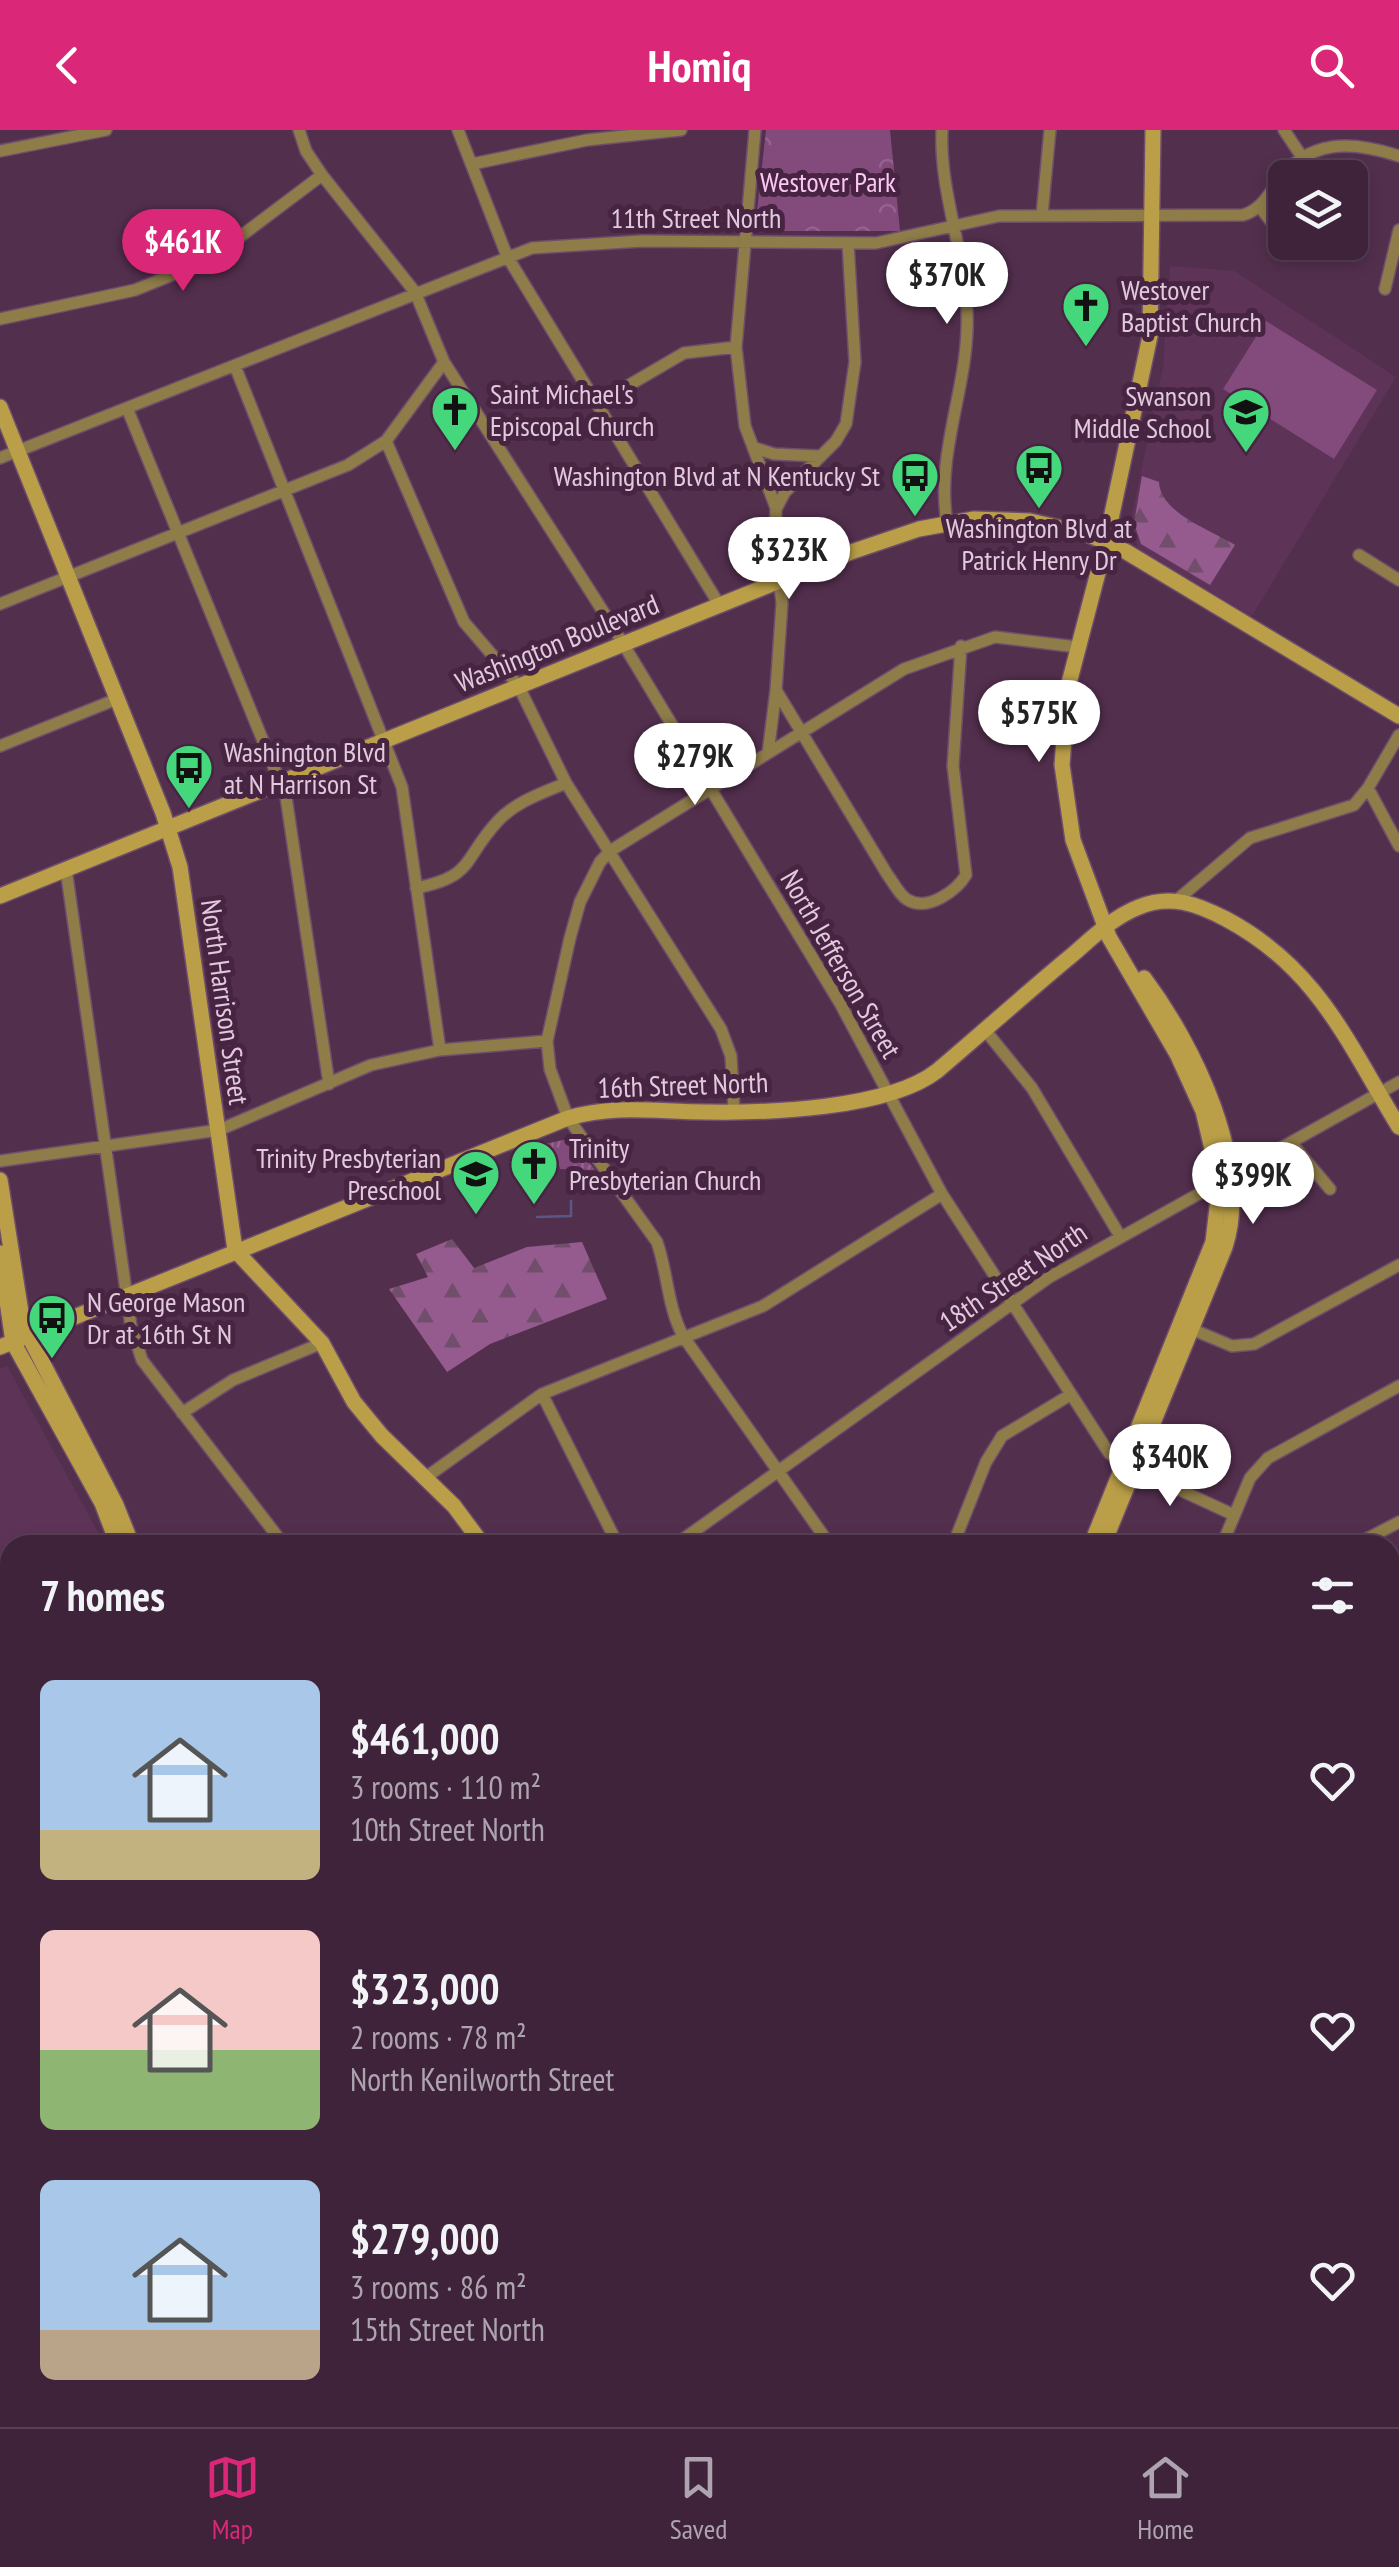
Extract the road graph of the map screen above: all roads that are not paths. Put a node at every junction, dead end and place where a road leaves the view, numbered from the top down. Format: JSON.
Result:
{"nodes":[{"id":1,"x":106,"y":130,"type":"edge"},
{"id":2,"x":299,"y":130,"type":"edge"},
{"id":3,"x":458,"y":130,"type":"edge"},
{"id":4,"x":681,"y":130,"type":"edge"},
{"id":5,"x":755,"y":130,"type":"edge"},
{"id":6,"x":942,"y":130,"type":"edge"},
{"id":7,"x":1050,"y":130,"type":"edge"},
{"id":8,"x":1154,"y":130,"type":"edge"},
{"id":9,"x":1162,"y":130,"type":"edge"},
{"id":10,"x":1284,"y":130,"type":"edge"},
{"id":11,"x":0,"y":151,"type":"edge"},
{"id":12,"x":1399,"y":156,"type":"edge"},
{"id":13,"x":1302,"y":157,"type":"junction"},
{"id":14,"x":472,"y":164,"type":"junction"},
{"id":15,"x":322,"y":174,"type":"junction"},
{"id":16,"x":1260,"y":207,"type":"junction"},
{"id":17,"x":1042,"y":215,"type":"junction"},
{"id":18,"x":1157,"y":215,"type":"junction"},
{"id":19,"x":1268,"y":218,"type":"edge"},
{"id":20,"x":955,"y":224,"type":"junction"},
{"id":21,"x":1399,"y":230,"type":"edge"},
{"id":22,"x":744,"y":242,"type":"junction"},
{"id":23,"x":848,"y":243,"type":"junction"},
{"id":24,"x":507,"y":256,"type":"junction"},
{"id":25,"x":1385,"y":289,"type":"dead end"},
{"id":26,"x":416,"y":292,"type":"junction"},
{"id":27,"x":0,"y":319,"type":"edge"},
{"id":28,"x":736,"y":347,"type":"junction"},
{"id":29,"x":444,"y":362,"type":"junction"},
{"id":30,"x":235,"y":366,"type":"junction"},
{"id":31,"x":600,"y":402,"type":"junction"},
{"id":32,"x":0,"y":407,"type":"edge"},
{"id":33,"x":127,"y":408,"type":"junction"},
{"id":34,"x":386,"y":442,"type":"junction"},
{"id":35,"x":755,"y":448,"type":"junction"},
{"id":36,"x":18,"y":451,"type":"junction"},
{"id":37,"x":818,"y":456,"type":"junction"},
{"id":38,"x":0,"y":458,"type":"edge"},
{"id":39,"x":285,"y":490,"type":"junction"},
{"id":40,"x":776,"y":508,"type":"junction"},
{"id":41,"x":947,"y":522,"type":"junction"},
{"id":42,"x":179,"y":532,"type":"junction"},
{"id":43,"x":1106,"y":542,"type":"junction"},
{"id":44,"x":1359,"y":555,"type":"dead end"},
{"id":45,"x":69,"y":576,"type":"junction"},
{"id":46,"x":1399,"y":580,"type":"edge"},
{"id":47,"x":779,"y":582,"type":"junction"},
{"id":48,"x":0,"y":604,"type":"edge"},
{"id":49,"x":720,"y":606,"type":"junction"},
{"id":50,"x":622,"y":644,"type":"junction"},
{"id":51,"x":961,"y":646,"type":"junction"},
{"id":52,"x":1077,"y":647,"type":"junction"},
{"id":53,"x":518,"y":686,"type":"junction"},
{"id":54,"x":776,"y":690,"type":"junction"},
{"id":55,"x":117,"y":699,"type":"junction"},
{"id":56,"x":1399,"y":716,"type":"edge"},
{"id":57,"x":799,"y":732,"type":"junction"},
{"id":58,"x":1399,"y":735,"type":"edge"},
{"id":59,"x":384,"y":740,"type":"junction"},
{"id":60,"x":0,"y":746,"type":"edge"},
{"id":61,"x":768,"y":753,"type":"junction"},
{"id":62,"x":280,"y":783,"type":"junction"},
{"id":63,"x":566,"y":783,"type":"junction"},
{"id":64,"x":1368,"y":788,"type":"junction"},
{"id":65,"x":708,"y":791,"type":"junction"},
{"id":66,"x":168,"y":828,"type":"junction"},
{"id":67,"x":1399,"y":846,"type":"edge"},
{"id":68,"x":610,"y":851,"type":"junction"},
{"id":69,"x":66,"y":870,"type":"junction"},
{"id":70,"x":416,"y":888,"type":"junction"},
{"id":71,"x":0,"y":896,"type":"edge"},
{"id":72,"x":1177,"y":900,"type":"junction"},
{"id":73,"x":1106,"y":926,"type":"junction"},
{"id":74,"x":985,"y":1030,"type":"junction"},
{"id":75,"x":547,"y":1042,"type":"junction"},
{"id":76,"x":440,"y":1050,"type":"junction"},
{"id":77,"x":1399,"y":1082,"type":"edge"},
{"id":78,"x":329,"y":1084,"type":"junction"},
{"id":79,"x":1378,"y":1094,"type":"junction"},
{"id":80,"x":886,"y":1098,"type":"junction"},
{"id":81,"x":734,"y":1110,"type":"junction"},
{"id":82,"x":568,"y":1118,"type":"junction"},
{"id":83,"x":1399,"y":1127,"type":"edge"},
{"id":84,"x":218,"y":1130,"type":"junction"},
{"id":85,"x":107,"y":1145,"type":"junction"},
{"id":86,"x":1292,"y":1145,"type":"junction"},
{"id":87,"x":0,"y":1161,"type":"edge"},
{"id":88,"x":1225,"y":1179,"type":"junction"},
{"id":89,"x":0,"y":1180,"type":"edge"},
{"id":90,"x":1330,"y":1188,"type":"dead end"},
{"id":91,"x":942,"y":1194,"type":"junction"},
{"id":92,"x":1120,"y":1236,"type":"junction"},
{"id":93,"x":236,"y":1250,"type":"junction"},
{"id":94,"x":0,"y":1252,"type":"edge"},
{"id":95,"x":1399,"y":1265,"type":"edge"},
{"id":96,"x":127,"y":1295,"type":"junction"},
{"id":97,"x":1013,"y":1304,"type":"junction"},
{"id":98,"x":1186,"y":1326,"type":"junction"},
{"id":99,"x":683,"y":1336,"type":"junction"},
{"id":100,"x":14,"y":1342,"type":"edge"},
{"id":101,"x":322,"y":1343,"type":"junction"},
{"id":102,"x":1399,"y":1386,"type":"edge"},
{"id":103,"x":542,"y":1394,"type":"junction"},
{"id":104,"x":1070,"y":1394,"type":"junction"},
{"id":105,"x":182,"y":1413,"type":"junction"},
{"id":106,"x":1129,"y":1467,"type":"junction"},
{"id":107,"x":776,"y":1472,"type":"junction"},
{"id":108,"x":425,"y":1478,"type":"junction"},
{"id":109,"x":1234,"y":1515,"type":"junction"},
{"id":110,"x":114,"y":1535,"type":"edge"},
{"id":111,"x":128,"y":1535,"type":"edge"},
{"id":112,"x":276,"y":1535,"type":"edge"},
{"id":113,"x":473,"y":1535,"type":"edge"},
{"id":114,"x":613,"y":1535,"type":"edge"},
{"id":115,"x":692,"y":1535,"type":"edge"},
{"id":116,"x":823,"y":1535,"type":"edge"},
{"id":117,"x":958,"y":1535,"type":"edge"},
{"id":118,"x":1096,"y":1535,"type":"edge"},
{"id":119,"x":1107,"y":1535,"type":"edge"},
{"id":120,"x":1228,"y":1535,"type":"edge"}],
"edges":[{"from":1,"to":11,"type":"street"},
{"from":2,"to":15,"type":"street","name":"North Jefferson Street"},
{"from":3,"to":14,"type":"street"},
{"from":4,"to":14,"type":"street"},
{"from":5,"to":22,"type":"street"},
{"from":6,"to":20,"type":"street"},
{"from":7,"to":17,"type":"street"},
{"from":8,"to":18,"type":"street"},
{"from":9,"to":18,"type":"street"},
{"from":10,"to":13,"type":"street"},
{"from":12,"to":13,"type":"street"},
{"from":13,"to":16,"type":"street"},
{"from":14,"to":24,"type":"street"},
{"from":15,"to":26,"type":"street","name":"North Jefferson Street"},
{"from":15,"to":27,"type":"street"},
{"from":16,"to":18,"type":"street","name":"11th Street North"},
{"from":16,"to":19,"type":"street"},
{"from":17,"to":18,"type":"street","name":"11th Street North"},
{"from":17,"to":20,"type":"street","name":"11th Street North"},
{"from":18,"to":43,"type":"street"},
{"from":20,"to":23,"type":"street","name":"11th Street North"},
{"from":20,"to":41,"type":"street"},
{"from":21,"to":25,"type":"street"},
{"from":22,"to":23,"type":"street","name":"11th Street North"},
{"from":22,"to":24,"type":"street","name":"11th Street North"},
{"from":22,"to":28,"type":"street"},
{"from":23,"to":37,"type":"street"},
{"from":24,"to":26,"type":"street","name":"11th Street North"},
{"from":24,"to":31,"type":"street"},
{"from":26,"to":29,"type":"street","name":"North Jefferson Street"},
{"from":26,"to":30,"type":"street","name":"11th Street North"},
{"from":28,"to":31,"type":"street"},
{"from":28,"to":35,"type":"street"},
{"from":29,"to":34,"type":"street"},
{"from":29,"to":50,"type":"street","name":"North Jefferson Street"},
{"from":30,"to":33,"type":"street","name":"11th Street North"},
{"from":30,"to":39,"type":"street"},
{"from":31,"to":49,"type":"street"},
{"from":32,"to":36,"type":"street","name":"North Harrison Street"},
{"from":33,"to":36,"type":"street","name":"11th Street North"},
{"from":33,"to":42,"type":"street"},
{"from":34,"to":39,"type":"street"},
{"from":34,"to":53,"type":"street"},
{"from":35,"to":37,"type":"street"},
{"from":35,"to":40,"type":"street"},
{"from":36,"to":38,"type":"street","name":"11th Street North"},
{"from":36,"to":45,"type":"street","name":"North Harrison Street"},
{"from":37,"to":40,"type":"street"},
{"from":39,"to":42,"type":"street"},
{"from":39,"to":59,"type":"street"},
{"from":40,"to":47,"type":"street"},
{"from":41,"to":43,"type":"street","name":"Washington Boulevard"},
{"from":41,"to":47,"type":"street","name":"Washington Boulevard"},
{"from":42,"to":45,"type":"street"},
{"from":42,"to":62,"type":"street"},
{"from":43,"to":52,"type":"street"},
{"from":43,"to":56,"type":"street","name":"Washington Boulevard"},
{"from":44,"to":46,"type":"street"},
{"from":45,"to":48,"type":"street"},
{"from":45,"to":55,"type":"street","name":"North Harrison Street"},
{"from":47,"to":49,"type":"street","name":"Washington Boulevard"},
{"from":47,"to":54,"type":"street"},
{"from":49,"to":50,"type":"street","name":"Washington Boulevard"},
{"from":50,"to":53,"type":"street","name":"Washington Boulevard"},
{"from":50,"to":65,"type":"street","name":"North Jefferson Street"},
{"from":51,"to":52,"type":"street"},
{"from":51,"to":57,"type":"street"},
{"from":51,"to":57,"type":"street"},
{"from":52,"to":73,"type":"street"},
{"from":53,"to":59,"type":"street","name":"Washington Boulevard"},
{"from":53,"to":63,"type":"street"},
{"from":54,"to":57,"type":"street"},
{"from":54,"to":61,"type":"street"},
{"from":55,"to":60,"type":"street"},
{"from":55,"to":66,"type":"street","name":"North Harrison Street"},
{"from":57,"to":61,"type":"street"},
{"from":58,"to":64,"type":"street"},
{"from":59,"to":62,"type":"street","name":"Washington Boulevard"},
{"from":59,"to":70,"type":"street"},
{"from":61,"to":65,"type":"street"},
{"from":62,"to":66,"type":"street","name":"Washington Boulevard"},
{"from":62,"to":78,"type":"street"},
{"from":63,"to":68,"type":"street"},
{"from":63,"to":70,"type":"street"},
{"from":64,"to":67,"type":"street"},
{"from":64,"to":72,"type":"street","name":"16th Street North"},
{"from":65,"to":68,"type":"street"},
{"from":65,"to":80,"type":"street","name":"North Jefferson Street"},
{"from":66,"to":69,"type":"street","name":"Washington Boulevard"},
{"from":66,"to":84,"type":"street","name":"North Harrison Street"},
{"from":68,"to":75,"type":"street"},
{"from":68,"to":81,"type":"street"},
{"from":69,"to":71,"type":"street","name":"Washington Boulevard"},
{"from":69,"to":85,"type":"street"},
{"from":70,"to":76,"type":"street"},
{"from":72,"to":73,"type":"street","name":"16th Street North"},
{"from":72,"to":79,"type":"street"},
{"from":73,"to":74,"type":"street","name":"16th Street North"},
{"from":73,"to":88,"type":"street"},
{"from":74,"to":80,"type":"street","name":"16th Street North"},
{"from":74,"to":92,"type":"street"},
{"from":75,"to":76,"type":"street"},
{"from":75,"to":82,"type":"street"},
{"from":76,"to":78,"type":"street"},
{"from":77,"to":79,"type":"street","name":"18th Street North"},
{"from":78,"to":84,"type":"street"},
{"from":79,"to":83,"type":"street"},
{"from":79,"to":86,"type":"street","name":"18th Street North"},
{"from":80,"to":81,"type":"street","name":"16th Street North"},
{"from":80,"to":91,"type":"street","name":"North Jefferson Street"},
{"from":81,"to":82,"type":"street","name":"16th Street North"},
{"from":82,"to":93,"type":"street","name":"16th Street North"},
{"from":82,"to":99,"type":"street"},
{"from":84,"to":85,"type":"street"},
{"from":84,"to":93,"type":"street","name":"North Harrison Street"},
{"from":85,"to":87,"type":"street"},
{"from":85,"to":96,"type":"street"},
{"from":86,"to":88,"type":"street","name":"18th Street North"},
{"from":86,"to":90,"type":"street"},
{"from":88,"to":92,"type":"street","name":"18th Street North"},
{"from":88,"to":98,"type":"street"},
{"from":89,"to":100,"type":"street"},
{"from":91,"to":97,"type":"street","name":"North Jefferson Street"},
{"from":91,"to":99,"type":"street"},
{"from":92,"to":97,"type":"street","name":"18th Street North"},
{"from":93,"to":96,"type":"street","name":"16th Street North"},
{"from":93,"to":101,"type":"street"},
{"from":94,"to":100,"type":"street"},
{"from":95,"to":98,"type":"street"},
{"from":96,"to":100,"type":"street","name":"16th Street North"},
{"from":96,"to":105,"type":"street"},
{"from":97,"to":104,"type":"street","name":"North Jefferson Street"},
{"from":97,"to":107,"type":"street","name":"18th Street North"},
{"from":98,"to":106,"type":"street"},
{"from":99,"to":103,"type":"street"},
{"from":99,"to":107,"type":"street"},
{"from":100,"to":110,"type":"street"},
{"from":100,"to":111,"type":"street"},
{"from":101,"to":105,"type":"street"},
{"from":101,"to":108,"type":"street"},
{"from":102,"to":109,"type":"street"},
{"from":103,"to":108,"type":"street"},
{"from":103,"to":114,"type":"street"},
{"from":104,"to":106,"type":"street","name":"North Jefferson Street"},
{"from":104,"to":117,"type":"street"},
{"from":105,"to":112,"type":"street"},
{"from":106,"to":109,"type":"street"},
{"from":106,"to":118,"type":"street"},
{"from":106,"to":119,"type":"street"},
{"from":107,"to":115,"type":"street","name":"18th Street North"},
{"from":107,"to":116,"type":"street"},
{"from":108,"to":113,"type":"street"},
{"from":109,"to":120,"type":"street"}]}
